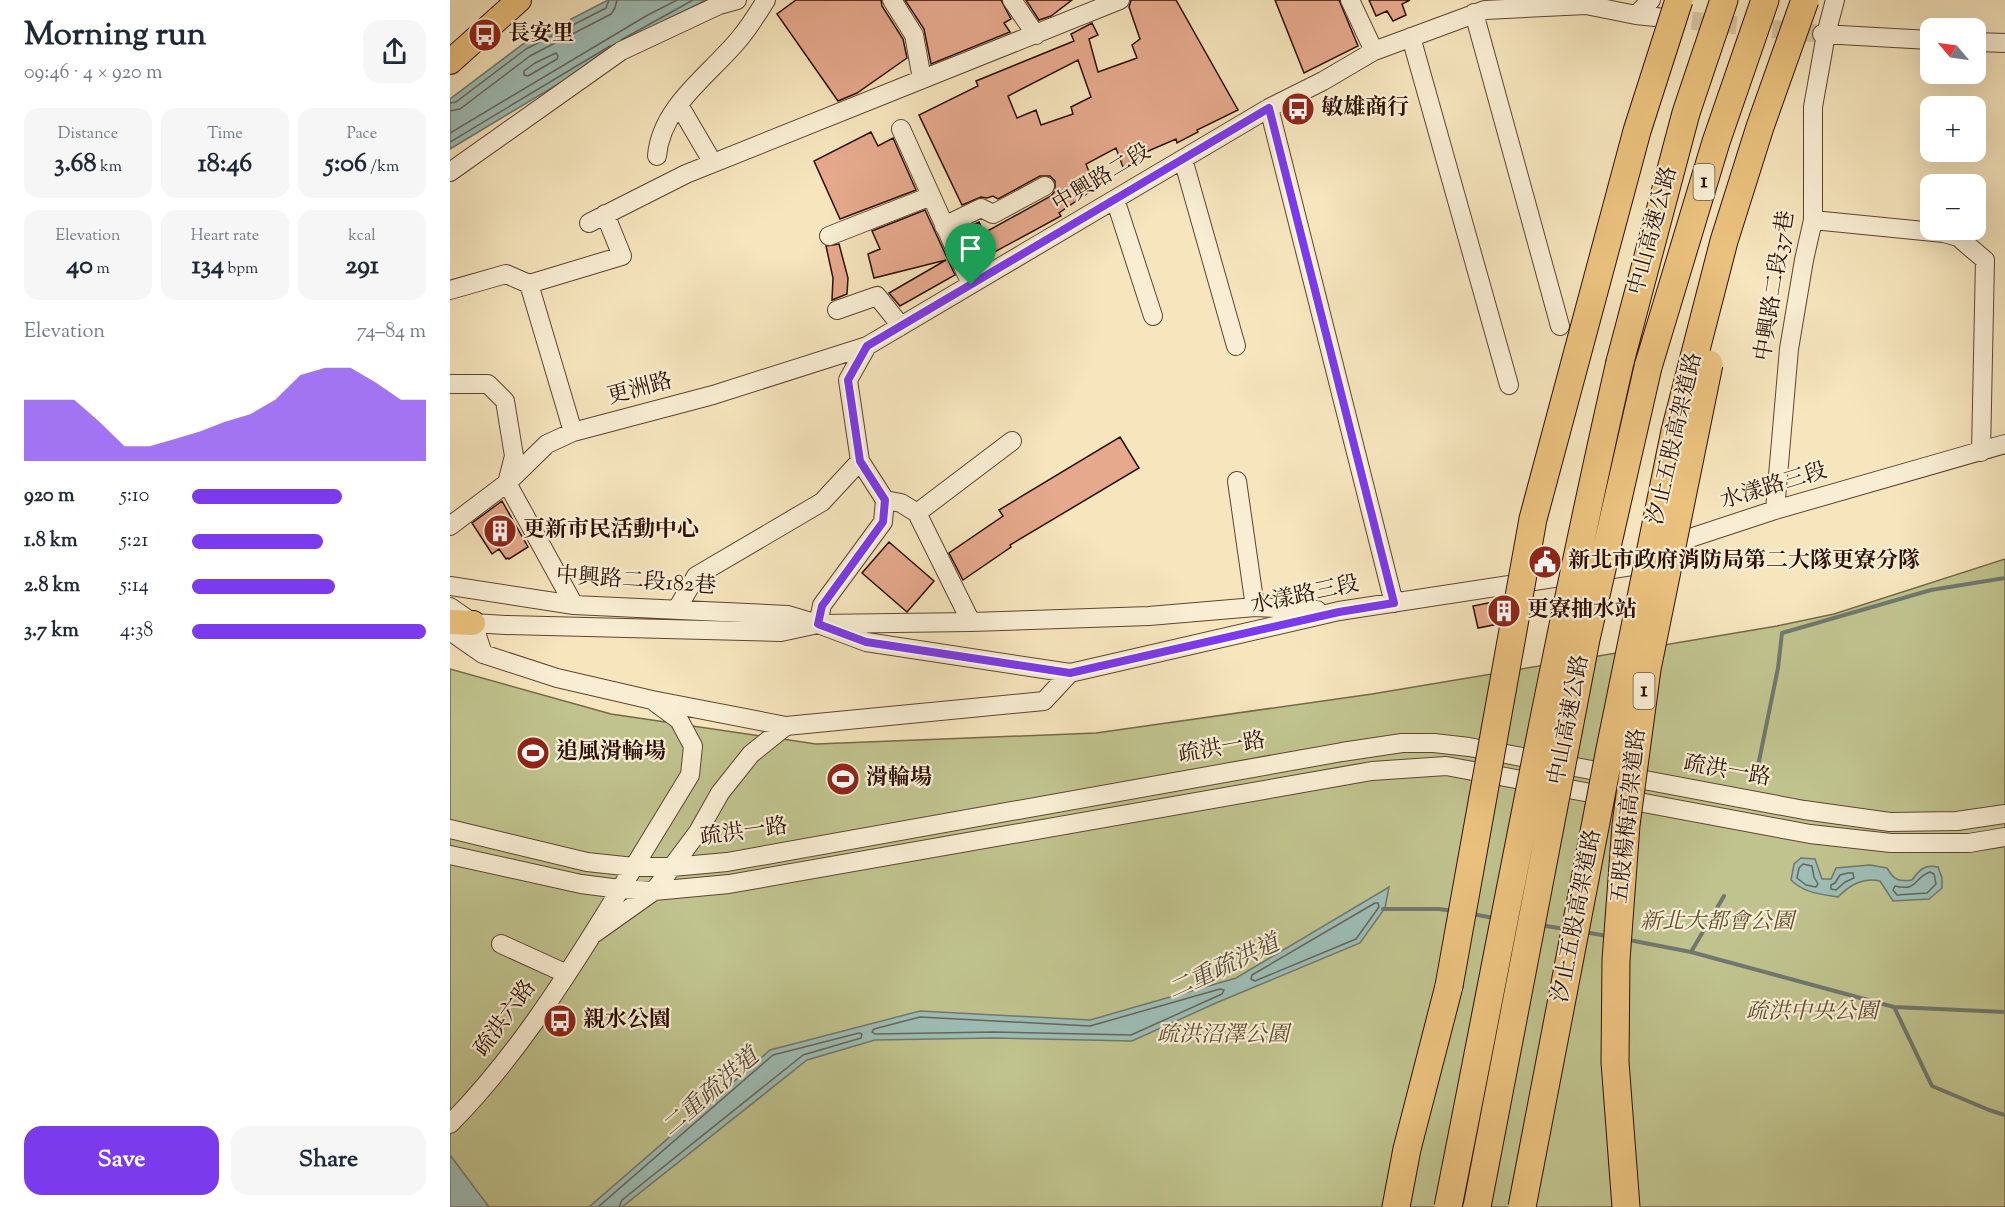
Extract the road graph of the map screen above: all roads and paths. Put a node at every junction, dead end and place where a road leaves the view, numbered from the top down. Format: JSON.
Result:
{"nodes":[{"id":1,"x":519,"y":0,"type":"edge"},
{"id":2,"x":737,"y":0,"type":"edge"},
{"id":3,"x":766,"y":0,"type":"edge"},
{"id":4,"x":892,"y":0,"type":"edge"},
{"id":5,"x":1012,"y":0,"type":"edge"},
{"id":6,"x":1120,"y":0,"type":"edge"},
{"id":7,"x":1350,"y":0,"type":"edge"},
{"id":8,"x":1650,"y":0,"type":"edge"},
{"id":9,"x":1724,"y":0,"type":"edge"},
{"id":10,"x":1765,"y":0,"type":"edge"},
{"id":11,"x":1806,"y":0,"type":"edge"},
{"id":12,"x":1835,"y":0,"type":"edge"},
{"id":13,"x":1587,"y":2,"type":"edge"},
{"id":14,"x":1543,"y":3,"type":"edge"},
{"id":15,"x":1480,"y":8,"type":"edge"},
{"id":16,"x":1672,"y":9,"type":"edge"},
{"id":17,"x":1636,"y":15,"type":"junction"},
{"id":18,"x":1824,"y":34,"type":"junction"},
{"id":19,"x":1036,"y":35,"type":"junction"},
{"id":20,"x":1411,"y":37,"type":"junction"},
{"id":21,"x":1920,"y":39,"type":"edge"},
{"id":22,"x":1986,"y":42,"type":"edge"},
{"id":23,"x":2005,"y":43,"type":"edge"},
{"id":24,"x":1374,"y":51,"type":"junction"},
{"id":25,"x":450,"y":63,"type":"edge"},
{"id":26,"x":922,"y":79,"type":"junction"},
{"id":27,"x":679,"y":105,"type":"junction"},
{"id":28,"x":1269,"y":108,"type":"junction"},
{"id":29,"x":901,"y":129,"type":"dead end"},
{"id":30,"x":657,"y":156,"type":"dead end"},
{"id":31,"x":1183,"y":159,"type":"junction"},
{"id":32,"x":713,"y":163,"type":"junction"},
{"id":33,"x":450,"y":172,"type":"edge"},
{"id":34,"x":1742,"y":182,"type":"junction"},
{"id":35,"x":1045,"y":186,"type":"dead end"},
{"id":36,"x":931,"y":196,"type":"junction"},
{"id":37,"x":1115,"y":199,"type":"junction"},
{"id":38,"x":1813,"y":220,"type":"junction"},
{"id":39,"x":944,"y":226,"type":"junction"},
{"id":40,"x":829,"y":236,"type":"dead end"},
{"id":41,"x":529,"y":284,"type":"junction"},
{"id":42,"x":971,"y":285,"type":"junction"},
{"id":43,"x":450,"y":290,"type":"edge"},
{"id":44,"x":837,"y":310,"type":"dead end"},
{"id":45,"x":1153,"y":316,"type":"dead end"},
{"id":46,"x":901,"y":326,"type":"junction"},
{"id":47,"x":1560,"y":326,"type":"dead end"},
{"id":48,"x":867,"y":346,"type":"junction"},
{"id":49,"x":1236,"y":346,"type":"dead end"},
{"id":50,"x":450,"y":384,"type":"edge"},
{"id":51,"x":1509,"y":385,"type":"dead end"},
{"id":52,"x":573,"y":432,"type":"junction"},
{"id":53,"x":1012,"y":441,"type":"dead end"},
{"id":54,"x":2005,"y":444,"type":"edge"},
{"id":55,"x":1981,"y":452,"type":"junction"},
{"id":56,"x":860,"y":461,"type":"junction"},
{"id":57,"x":1237,"y":481,"type":"dead end"},
{"id":58,"x":507,"y":483,"type":"junction"},
{"id":59,"x":885,"y":500,"type":"junction"},
{"id":60,"x":1775,"y":510,"type":"junction"},
{"id":61,"x":917,"y":513,"type":"junction"},
{"id":62,"x":450,"y":526,"type":"edge"},
{"id":63,"x":450,"y":586,"type":"edge"},
{"id":64,"x":1394,"y":603,"type":"junction"},
{"id":65,"x":574,"y":605,"type":"junction"},
{"id":66,"x":450,"y":607,"type":"edge"},
{"id":67,"x":1255,"y":607,"type":"junction"},
{"id":68,"x":676,"y":609,"type":"junction"},
{"id":69,"x":1339,"y":612,"type":"junction"},
{"id":70,"x":461,"y":622,"type":"edge"},
{"id":71,"x":971,"y":622,"type":"junction"},
{"id":72,"x":818,"y":624,"type":"junction"},
{"id":73,"x":450,"y":631,"type":"edge"},
{"id":74,"x":483,"y":654,"type":"junction"},
{"id":75,"x":1070,"y":673,"type":"junction"},
{"id":76,"x":652,"y":700,"type":"junction"},
{"id":77,"x":786,"y":726,"type":"junction"},
{"id":78,"x":2005,"y":814,"type":"edge"},
{"id":79,"x":450,"y":829,"type":"edge"},
{"id":80,"x":2005,"y":837,"type":"edge"},
{"id":81,"x":450,"y":855,"type":"edge"},
{"id":82,"x":634,"y":867,"type":"junction"},
{"id":83,"x":672,"y":867,"type":"junction"},
{"id":84,"x":620,"y":889,"type":"junction"},
{"id":85,"x":654,"y":891,"type":"junction"},
{"id":86,"x":592,"y":935,"type":"junction"},
{"id":87,"x":501,"y":944,"type":"dead end"},
{"id":88,"x":567,"y":974,"type":"junction"},
{"id":89,"x":1449,"y":986,"type":"junction"},
{"id":90,"x":450,"y":1124,"type":"edge"},
{"id":91,"x":1396,"y":1207,"type":"edge"},
{"id":92,"x":1408,"y":1207,"type":"edge"},
{"id":93,"x":1448,"y":1207,"type":"edge"},
{"id":94,"x":1477,"y":1207,"type":"edge"},
{"id":95,"x":1522,"y":1207,"type":"edge"},
{"id":96,"x":1626,"y":1207,"type":"edge"}],
"edges":[{"from":1,"to":25,"type":"main road"},
{"from":2,"to":33,"type":"street"},
{"from":3,"to":27,"type":"street"},
{"from":4,"to":26,"type":"street"},
{"from":5,"to":19,"type":"street"},
{"from":6,"to":19,"type":"street"},
{"from":7,"to":24,"type":"street"},
{"from":8,"to":17,"type":"street"},
{"from":9,"to":93,"type":"highway","name":"中山高速公路","number":"1","bridge":true},
{"from":10,"to":94,"type":"highway","name":"中山高速公路","number":"1","bridge":true},
{"from":11,"to":34,"type":"highway","name":"汐止五股高架道路","number":"1","bridge":true},
{"from":12,"to":18,"type":"street","name":"中興路二段37巷"},
{"from":13,"to":14,"type":"street","name":"中興路二段"},
{"from":13,"to":17,"type":"street","name":"中興路二段"},
{"from":14,"to":15,"type":"street","name":"中興路二段"},
{"from":15,"to":20,"type":"street","name":"中興路二段"},
{"from":15,"to":47,"type":"street"},
{"from":16,"to":17,"type":"street","name":"中興路二段"},
{"from":16,"to":89,"type":"highway","bridge":true},
{"from":18,"to":21,"type":"street"},
{"from":18,"to":38,"type":"street","name":"中興路二段37巷"},
{"from":19,"to":26,"type":"street"},
{"from":20,"to":24,"type":"street","name":"中興路二段"},
{"from":20,"to":51,"type":"street"},
{"from":22,"to":23,"type":"street"},
{"from":24,"to":28,"type":"street","name":"中興路二段"},
{"from":26,"to":32,"type":"street"},
{"from":27,"to":30,"type":"street"},
{"from":27,"to":32,"type":"street"},
{"from":28,"to":31,"type":"street","name":"中興路二段"},
{"from":28,"to":64,"type":"street"},
{"from":29,"to":36,"type":"street"},
{"from":31,"to":37,"type":"street","name":"中興路二段"},
{"from":31,"to":49,"type":"street"},
{"from":32,"to":41,"type":"street"},
{"from":34,"to":95,"type":"highway","name":"汐止五股高架道路","number":"1","bridge":true},
{"from":34,"to":96,"type":"highway","name":"五股楊梅高架道路","number":"1","bridge":true},
{"from":35,"to":39,"type":"street"},
{"from":36,"to":39,"type":"street"},
{"from":36,"to":40,"type":"street"},
{"from":37,"to":42,"type":"street","name":"中興路二段"},
{"from":37,"to":45,"type":"street"},
{"from":38,"to":55,"type":"street"},
{"from":38,"to":60,"type":"street","name":"中興路二段37巷"},
{"from":39,"to":42,"type":"street"},
{"from":41,"to":43,"type":"street"},
{"from":41,"to":52,"type":"street"},
{"from":42,"to":46,"type":"street","name":"中興路二段"},
{"from":44,"to":46,"type":"street"},
{"from":46,"to":48,"type":"street","name":"中興路二段"},
{"from":48,"to":52,"type":"street","name":"更洲路"},
{"from":48,"to":56,"type":"street"},
{"from":50,"to":58,"type":"street"},
{"from":52,"to":58,"type":"street","name":"更洲路"},
{"from":53,"to":61,"type":"street"},
{"from":54,"to":55,"type":"street","name":"水漾路三段"},
{"from":55,"to":60,"type":"street","name":"水漾路三段"},
{"from":56,"to":59,"type":"street"},
{"from":56,"to":68,"type":"street"},
{"from":57,"to":67,"type":"street"},
{"from":58,"to":62,"type":"street","name":"更洲路"},
{"from":58,"to":65,"type":"street"},
{"from":59,"to":61,"type":"street"},
{"from":59,"to":72,"type":"street"},
{"from":60,"to":64,"type":"street","name":"水漾路三段"},
{"from":61,"to":71,"type":"street"},
{"from":63,"to":65,"type":"street","name":"中興路二段182巷"},
{"from":64,"to":69,"type":"street","name":"水漾路三段"},
{"from":65,"to":68,"type":"street","name":"中興路二段182巷"},
{"from":66,"to":70,"type":"street"},
{"from":67,"to":69,"type":"street"},
{"from":67,"to":71,"type":"street"},
{"from":68,"to":72,"type":"street","name":"中興路二段182巷"},
{"from":69,"to":75,"type":"street","name":"水漾路三段"},
{"from":70,"to":72,"type":"street"},
{"from":70,"to":74,"type":"street"},
{"from":71,"to":72,"type":"street"},
{"from":72,"to":75,"type":"street","name":"水漾路三段"},
{"from":73,"to":74,"type":"street"},
{"from":74,"to":76,"type":"street"},
{"from":75,"to":77,"type":"street"},
{"from":76,"to":77,"type":"street"},
{"from":76,"to":82,"type":"street","name":"疏洪六路"},
{"from":77,"to":83,"type":"street"},
{"from":78,"to":83,"type":"street","name":"疏洪一路"},
{"from":79,"to":82,"type":"street","name":"疏洪一路"},
{"from":80,"to":85,"type":"street","name":"疏洪一路"},
{"from":81,"to":84,"type":"street","name":"疏洪一路"},
{"from":82,"to":83,"type":"street","name":"疏洪一路"},
{"from":82,"to":84,"type":"street","name":"疏洪六路"},
{"from":83,"to":85,"type":"street"},
{"from":84,"to":85,"type":"street","name":"疏洪一路"},
{"from":84,"to":86,"type":"street","name":"疏洪六路"},
{"from":85,"to":86,"type":"street","name":"疏洪六路"},
{"from":86,"to":88,"type":"street","name":"疏洪六路"},
{"from":87,"to":88,"type":"street"},
{"from":88,"to":90,"type":"street","name":"疏洪六路"},
{"from":89,"to":91,"type":"highway"},
{"from":89,"to":92,"type":"highway"}]}
